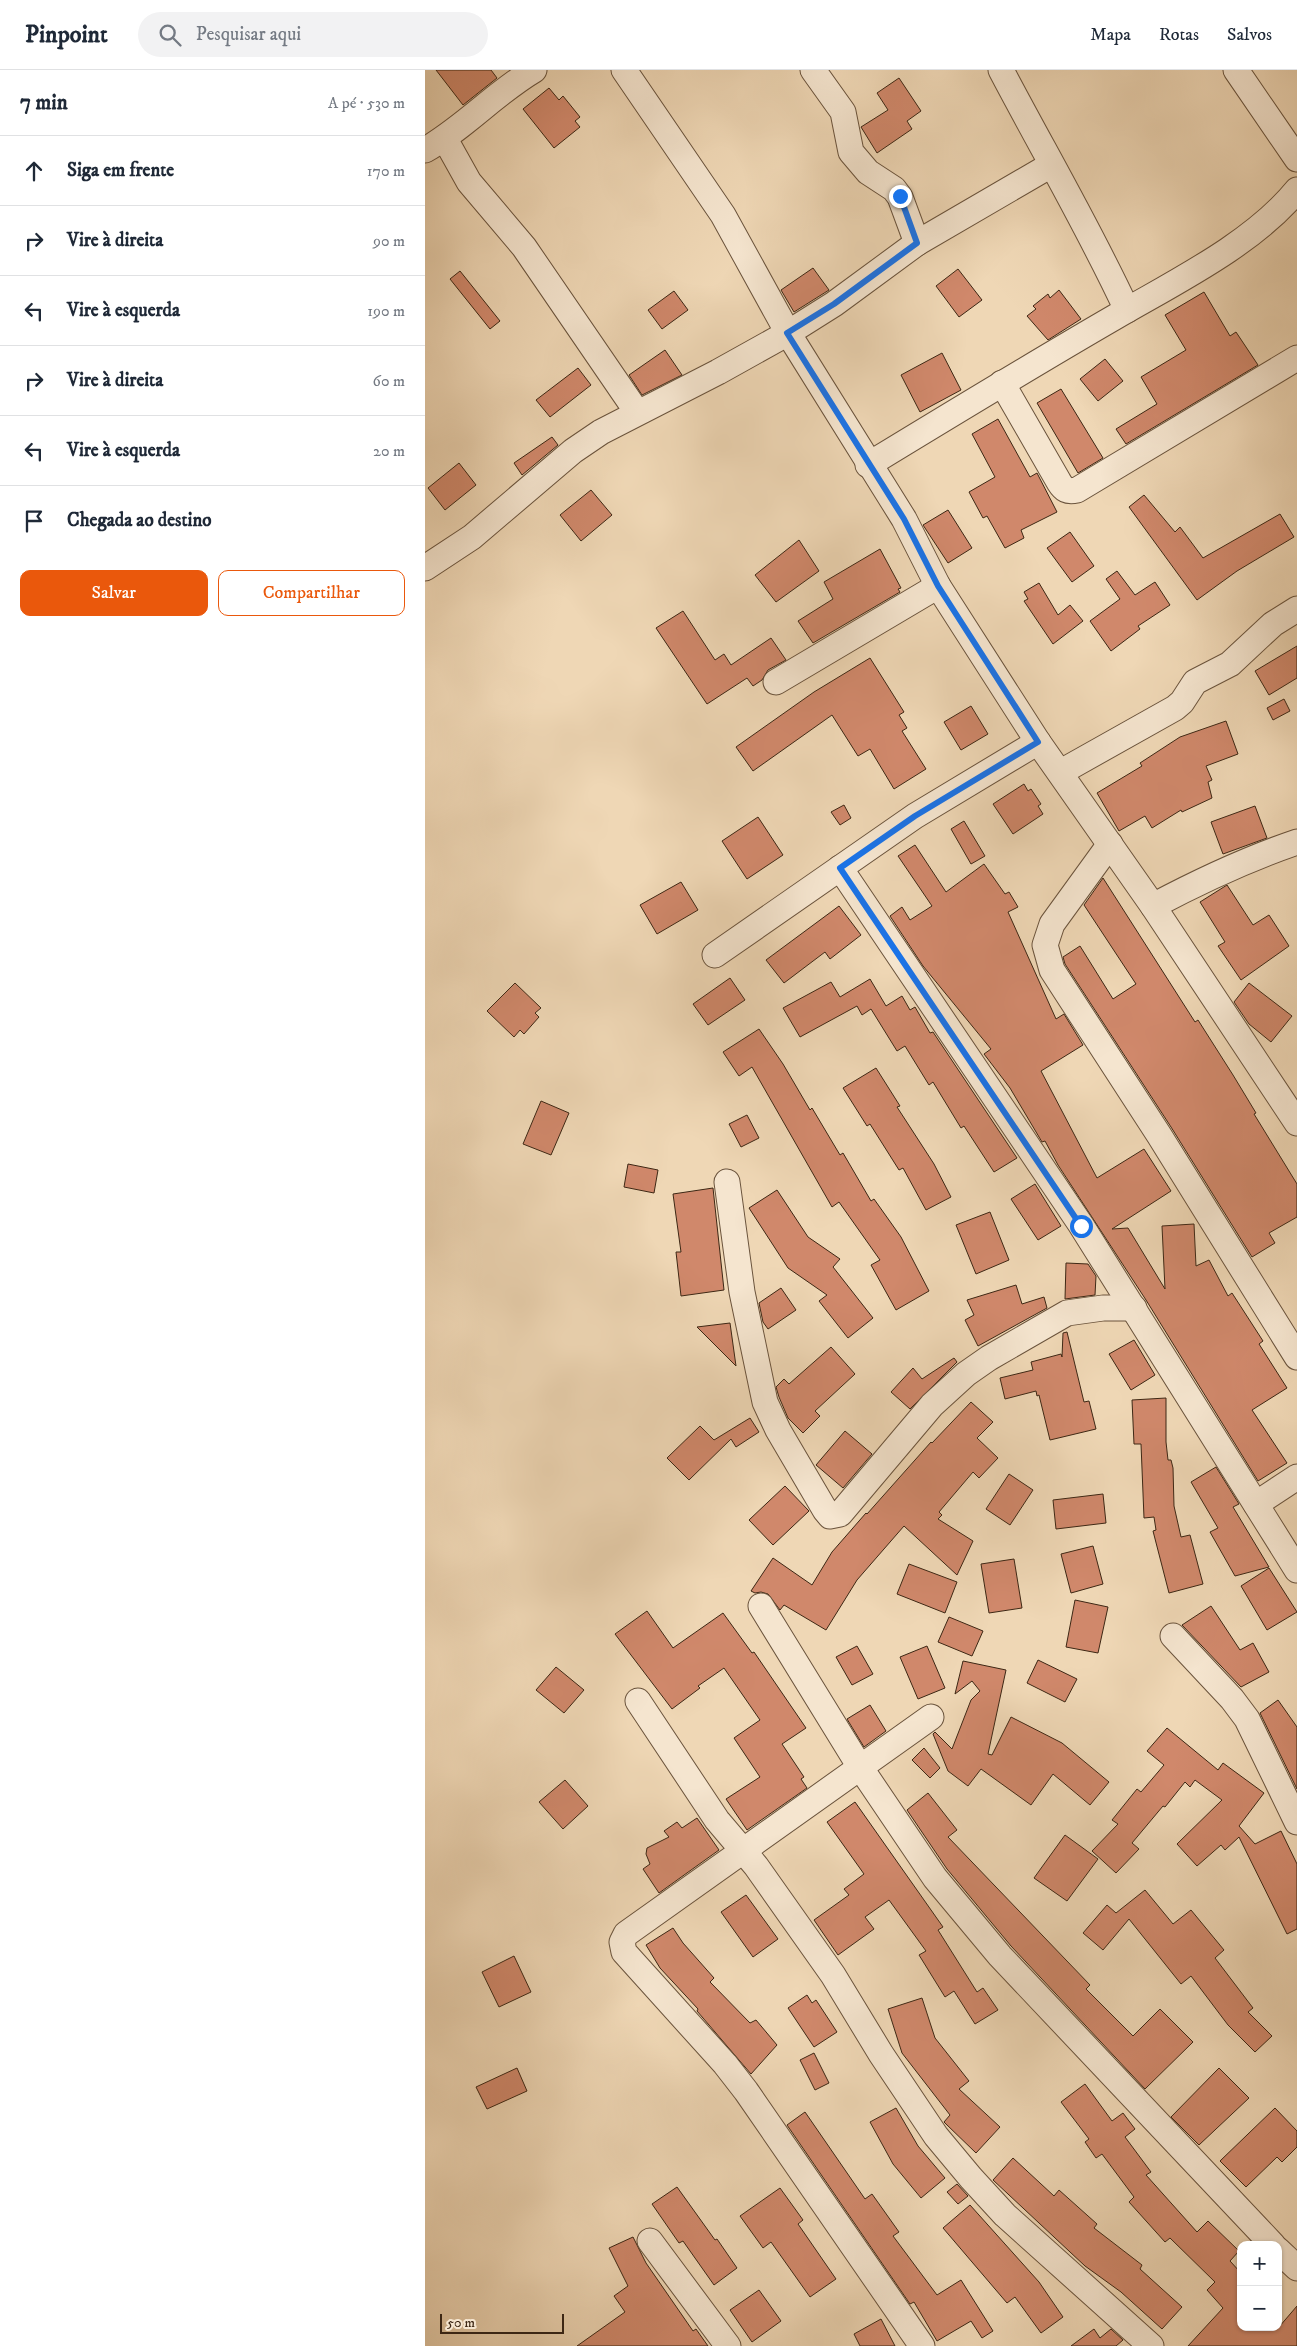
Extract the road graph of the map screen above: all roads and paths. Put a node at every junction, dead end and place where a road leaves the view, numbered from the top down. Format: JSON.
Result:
{"nodes":[{"id":1,"x":533,"y":70,"type":"edge"},
{"id":2,"x":624,"y":70,"type":"edge"},
{"id":3,"x":813,"y":70,"type":"edge"},
{"id":4,"x":1001,"y":70,"type":"edge"},
{"id":5,"x":1236,"y":70,"type":"edge"},
{"id":6,"x":435,"y":144,"type":"edge"},
{"id":7,"x":1297,"y":159,"type":"edge"},
{"id":8,"x":1051,"y":165,"type":"junction"},
{"id":9,"x":1297,"y":190,"type":"edge"},
{"id":10,"x":917,"y":243,"type":"junction"},
{"id":11,"x":1127,"y":310,"type":"junction"},
{"id":12,"x":787,"y":333,"type":"junction"},
{"id":13,"x":1297,"y":358,"type":"edge"},
{"id":14,"x":1002,"y":383,"type":"junction"},
{"id":15,"x":637,"y":412,"type":"junction"},
{"id":16,"x":868,"y":465,"type":"junction"},
{"id":17,"x":425,"y":568,"type":"edge"},
{"id":18,"x":938,"y":586,"type":"junction"},
{"id":19,"x":1297,"y":609,"type":"edge"},
{"id":20,"x":776,"y":682,"type":"dead end"},
{"id":21,"x":1038,"y":742,"type":"junction"},
{"id":22,"x":1061,"y":772,"type":"junction"},
{"id":23,"x":1297,"y":842,"type":"edge"},
{"id":24,"x":1110,"y":844,"type":"junction"},
{"id":25,"x":840,"y":868,"type":"junction"},
{"id":26,"x":1153,"y":906,"type":"junction"},
{"id":27,"x":715,"y":955,"type":"dead end"},
{"id":28,"x":1297,"y":1123,"type":"edge"},
{"id":29,"x":727,"y":1182,"type":"dead end"},
{"id":30,"x":1134,"y":1308,"type":"junction"},
{"id":31,"x":1297,"y":1356,"type":"edge"},
{"id":32,"x":1297,"y":1477,"type":"edge"},
{"id":33,"x":1256,"y":1504,"type":"junction"},
{"id":34,"x":1297,"y":1570,"type":"edge"},
{"id":35,"x":761,"y":1606,"type":"dead end"},
{"id":36,"x":1173,"y":1636,"type":"dead end"},
{"id":37,"x":638,"y":1701,"type":"dead end"},
{"id":38,"x":931,"y":1717,"type":"dead end"},
{"id":39,"x":860,"y":1767,"type":"junction"},
{"id":40,"x":1297,"y":1822,"type":"edge"},
{"id":41,"x":743,"y":1851,"type":"junction"},
{"id":42,"x":650,"y":2241,"type":"dead end"},
{"id":43,"x":1269,"y":2241,"type":"edge"},
{"id":44,"x":1282,"y":2254,"type":"edge"},
{"id":45,"x":1297,"y":2268,"type":"edge"},
{"id":46,"x":728,"y":2346,"type":"edge"},
{"id":47,"x":922,"y":2346,"type":"edge"},
{"id":48,"x":1151,"y":2346,"type":"edge"}],
"edges":[{"from":1,"to":6,"type":"street"},
{"from":2,"to":12,"type":"street"},
{"from":3,"to":10,"type":"street"},
{"from":4,"to":8,"type":"street"},
{"from":5,"to":7,"type":"street"},
{"from":6,"to":15,"type":"street"},
{"from":8,"to":10,"type":"street"},
{"from":8,"to":11,"type":"street"},
{"from":9,"to":11,"type":"street"},
{"from":10,"to":12,"type":"street"},
{"from":11,"to":14,"type":"street"},
{"from":12,"to":15,"type":"street"},
{"from":12,"to":16,"type":"street"},
{"from":13,"to":14,"type":"street"},
{"from":14,"to":16,"type":"street"},
{"from":15,"to":17,"type":"street"},
{"from":16,"to":18,"type":"street"},
{"from":18,"to":20,"type":"street"},
{"from":18,"to":21,"type":"street"},
{"from":19,"to":22,"type":"street"},
{"from":21,"to":22,"type":"street"},
{"from":21,"to":25,"type":"street"},
{"from":22,"to":24,"type":"street"},
{"from":23,"to":26,"type":"street"},
{"from":24,"to":26,"type":"street"},
{"from":24,"to":31,"type":"street"},
{"from":25,"to":27,"type":"street"},
{"from":25,"to":30,"type":"street"},
{"from":26,"to":28,"type":"street"},
{"from":29,"to":30,"type":"street"},
{"from":30,"to":33,"type":"street"},
{"from":32,"to":33,"type":"street"},
{"from":33,"to":34,"type":"street"},
{"from":35,"to":39,"type":"street"},
{"from":36,"to":40,"type":"street"},
{"from":37,"to":41,"type":"street"},
{"from":38,"to":39,"type":"street"},
{"from":39,"to":41,"type":"street"},
{"from":39,"to":43,"type":"street"},
{"from":41,"to":47,"type":"street"},
{"from":41,"to":48,"type":"street"},
{"from":42,"to":46,"type":"street"},
{"from":44,"to":45,"type":"street"}]}
